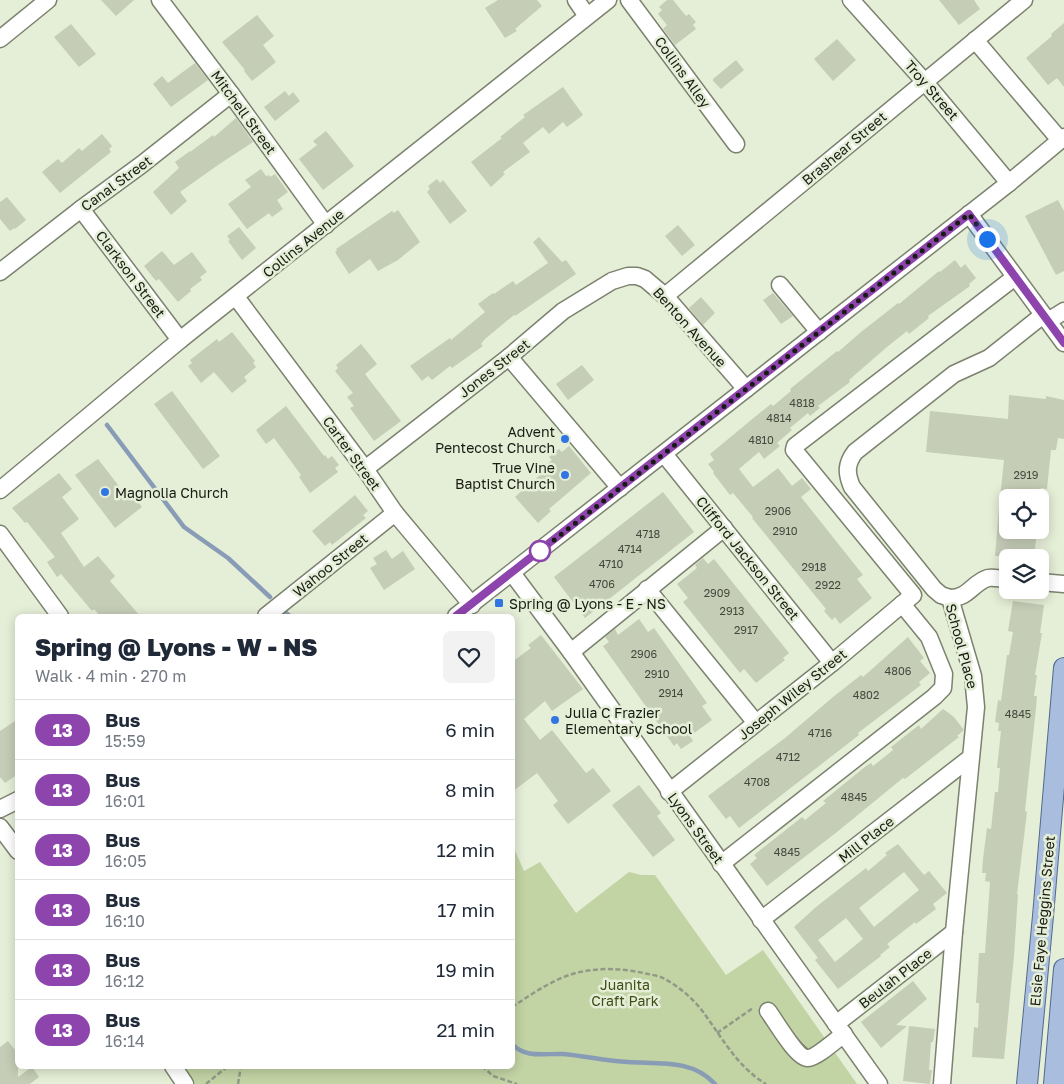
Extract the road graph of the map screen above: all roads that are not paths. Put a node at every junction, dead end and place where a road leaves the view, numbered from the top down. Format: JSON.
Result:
{"nodes":[{"id":1,"x":48,"y":0,"type":"edge"},
{"id":2,"x":160,"y":0,"type":"edge"},
{"id":3,"x":576,"y":0,"type":"edge"},
{"id":4,"x":608,"y":0,"type":"edge"},
{"id":5,"x":629,"y":0,"type":"edge"},
{"id":6,"x":851,"y":0,"type":"edge"},
{"id":7,"x":1024,"y":0,"type":"edge"},
{"id":8,"x":587,"y":16,"type":"junction"},
{"id":9,"x":0,"y":39,"type":"edge"},
{"id":10,"x":975,"y":40,"type":"junction"},
{"id":11,"x":924,"y":81,"type":"junction"},
{"id":12,"x":231,"y":94,"type":"junction"},
{"id":13,"x":1062,"y":138,"type":"edge"},
{"id":14,"x":736,"y":144,"type":"dead end"},
{"id":15,"x":1009,"y":182,"type":"junction"},
{"id":16,"x":81,"y":209,"type":"junction"},
{"id":17,"x":969,"y":214,"type":"junction"},
{"id":18,"x":326,"y":225,"type":"junction"},
{"id":19,"x":0,"y":272,"type":"edge"},
{"id":20,"x":628,"y":276,"type":"joint"},
{"id":21,"x":1015,"y":277,"type":"junction"},
{"id":22,"x":780,"y":285,"type":"dead end"},
{"id":23,"x":665,"y":296,"type":"junction"},
{"id":24,"x":236,"y":297,"type":"junction"},
{"id":25,"x":1064,"y":311,"type":"edge"},
{"id":26,"x":1046,"y":318,"type":"junction"},
{"id":27,"x":819,"y":332,"type":"junction"},
{"id":28,"x":180,"y":340,"type":"junction"},
{"id":29,"x":1064,"y":343,"type":"edge"},
{"id":30,"x":509,"y":357,"type":"junction"},
{"id":31,"x":746,"y":389,"type":"junction"},
{"id":32,"x":664,"y":454,"type":"junction"},
{"id":33,"x":364,"y":469,"type":"junction"},
{"id":34,"x":620,"y":488,"type":"junction"},
{"id":35,"x":0,"y":490,"type":"edge"},
{"id":36,"x":395,"y":513,"type":"junction"},
{"id":37,"x":724,"y":528,"type":"junction"},
{"id":38,"x":0,"y":534,"type":"edge"},
{"id":39,"x":512,"y":573,"type":"junction"},
{"id":40,"x":999,"y":578,"type":"edge"},
{"id":41,"x":1049,"y":583,"type":"edge"},
{"id":42,"x":1064,"y":584,"type":"edge"},
{"id":43,"x":647,"y":589,"type":"junction"},
{"id":44,"x":950,"y":598,"type":"junction"},
{"id":45,"x":907,"y":599,"type":"junction"},
{"id":46,"x":472,"y":604,"type":"junction"},
{"id":47,"x":59,"y":614,"type":"edge"},
{"id":48,"x":269,"y":614,"type":"edge"},
{"id":49,"x":459,"y":614,"type":"edge"},
{"id":50,"x":571,"y":652,"type":"junction"},
{"id":51,"x":832,"y":663,"type":"junction"},
{"id":52,"x":1064,"y":668,"type":"edge"},
{"id":53,"x":756,"y":723,"type":"junction"},
{"id":54,"x":1061,"y":745,"type":"edge"},
{"id":55,"x":970,"y":758,"type":"junction"},
{"id":56,"x":669,"y":792,"type":"junction"},
{"id":57,"x":15,"y":802,"type":"edge"},
{"id":58,"x":0,"y":809,"type":"edge"},
{"id":59,"x":0,"y":827,"type":"edge"},
{"id":60,"x":15,"y":846,"type":"edge"},
{"id":61,"x":721,"y":864,"type":"junction"},
{"id":62,"x":761,"y":920,"type":"junction"},
{"id":63,"x":954,"y":932,"type":"junction"},
{"id":64,"x":1064,"y":969,"type":"edge"},
{"id":65,"x":1035,"y":998,"type":"junction"},
{"id":66,"x":1063,"y":1000,"type":"edge"},
{"id":67,"x":761,"y":1009,"type":"road end"},
{"id":68,"x":840,"y":1029,"type":"junction"},
{"id":69,"x":175,"y":1069,"type":"edge"},
{"id":70,"x":186,"y":1084,"type":"edge"},
{"id":71,"x":879,"y":1084,"type":"edge"},
{"id":72,"x":942,"y":1084,"type":"edge"},
{"id":73,"x":1027,"y":1084,"type":"edge"},
{"id":74,"x":1054,"y":1084,"type":"edge"}],
"edges":[{"from":1,"to":9,"type":"street"},
{"from":2,"to":12,"type":"street","name":"Mitchell Street"},
{"from":3,"to":8,"type":"street"},
{"from":4,"to":8,"type":"street","name":"Collins Avenue"},
{"from":5,"to":14,"type":"street","name":"Collins Alley"},
{"from":6,"to":11,"type":"street","name":"Troy Street"},
{"from":7,"to":10,"type":"street","name":"Brashear Street"},
{"from":8,"to":18,"type":"street","name":"Collins Avenue"},
{"from":10,"to":11,"type":"street","name":"Brashear Street"},
{"from":10,"to":13,"type":"street"},
{"from":11,"to":15,"type":"street","name":"Troy Street"},
{"from":11,"to":23,"type":"street","name":"Brashear Street"},
{"from":12,"to":16,"type":"street","name":"Canal Street"},
{"from":12,"to":18,"type":"street","name":"Mitchell Street"},
{"from":13,"to":15,"type":"street"},
{"from":15,"to":17,"type":"street"},
{"from":16,"to":19,"type":"street","name":"Canal Street"},
{"from":16,"to":28,"type":"street","name":"Clarkson Street"},
{"from":17,"to":21,"type":"street"},
{"from":17,"to":27,"type":"street"},
{"from":18,"to":24,"type":"street","name":"Collins Avenue"},
{"from":20,"to":23,"type":"street","name":"Benton Avenue"},
{"from":20,"to":30,"type":"street","name":"Jones Street"},
{"from":21,"to":26,"type":"street"},
{"from":21,"to":45,"type":"street"},
{"from":22,"to":27,"type":"street"},
{"from":23,"to":31,"type":"street","name":"Benton Avenue"},
{"from":24,"to":28,"type":"street","name":"Collins Avenue"},
{"from":24,"to":33,"type":"street","name":"Carter Street"},
{"from":25,"to":26,"type":"street","name":"School Place"},
{"from":26,"to":29,"type":"street"},
{"from":26,"to":44,"type":"street","name":"School Place"},
{"from":27,"to":31,"type":"street"},
{"from":28,"to":35,"type":"street","name":"Collins Avenue"},
{"from":30,"to":33,"type":"street","name":"Jones Street"},
{"from":30,"to":34,"type":"street"},
{"from":31,"to":32,"type":"street"},
{"from":32,"to":34,"type":"street"},
{"from":32,"to":37,"type":"street","name":"Clifford Jackson Street"},
{"from":33,"to":36,"type":"street","name":"Carter Street"},
{"from":34,"to":39,"type":"street"},
{"from":36,"to":46,"type":"street","name":"Carter Street"},
{"from":36,"to":48,"type":"street","name":"Wahoo Street"},
{"from":37,"to":43,"type":"street"},
{"from":37,"to":51,"type":"street","name":"Clifford Jackson Street"},
{"from":38,"to":47,"type":"street"},
{"from":39,"to":46,"type":"street"},
{"from":39,"to":50,"type":"street","name":"Lyons Street"},
{"from":40,"to":44,"type":"street"},
{"from":41,"to":42,"type":"street"},
{"from":43,"to":50,"type":"street"},
{"from":43,"to":53,"type":"street"},
{"from":44,"to":55,"type":"street","name":"School Place"},
{"from":45,"to":51,"type":"street","name":"Joseph Wiley Street"},
{"from":45,"to":61,"type":"street"},
{"from":46,"to":49,"type":"street"},
{"from":50,"to":56,"type":"street","name":"Lyons Street"},
{"from":51,"to":53,"type":"street","name":"Joseph Wiley Street"},
{"from":52,"to":54,"type":"main road","name":"Elsie Faye Heggins Street"},
{"from":53,"to":56,"type":"street","name":"Joseph Wiley Street"},
{"from":54,"to":65,"type":"main road","name":"Elsie Faye Heggins Street"},
{"from":55,"to":62,"type":"street","name":"Mill Place"},
{"from":55,"to":63,"type":"street","name":"School Place"},
{"from":56,"to":61,"type":"street","name":"Lyons Street"},
{"from":57,"to":58,"type":"street"},
{"from":59,"to":60,"type":"street"},
{"from":61,"to":62,"type":"street","name":"Lyons Street"},
{"from":62,"to":68,"type":"street","name":"Lyons Street"},
{"from":63,"to":68,"type":"street","name":"Beulah Place"},
{"from":63,"to":72,"type":"street","name":"School Place"},
{"from":64,"to":66,"type":"main road","name":"Elsie Faye Heggins Street"},
{"from":65,"to":66,"type":"street"},
{"from":65,"to":73,"type":"main road","name":"Elsie Faye Heggins Street"},
{"from":66,"to":74,"type":"main road","name":"Elsie Faye Heggins Street"},
{"from":67,"to":68,"type":"street","name":"Beulah Place"},
{"from":68,"to":71,"type":"street","name":"Lyons Street"},
{"from":69,"to":70,"type":"street"}]}
